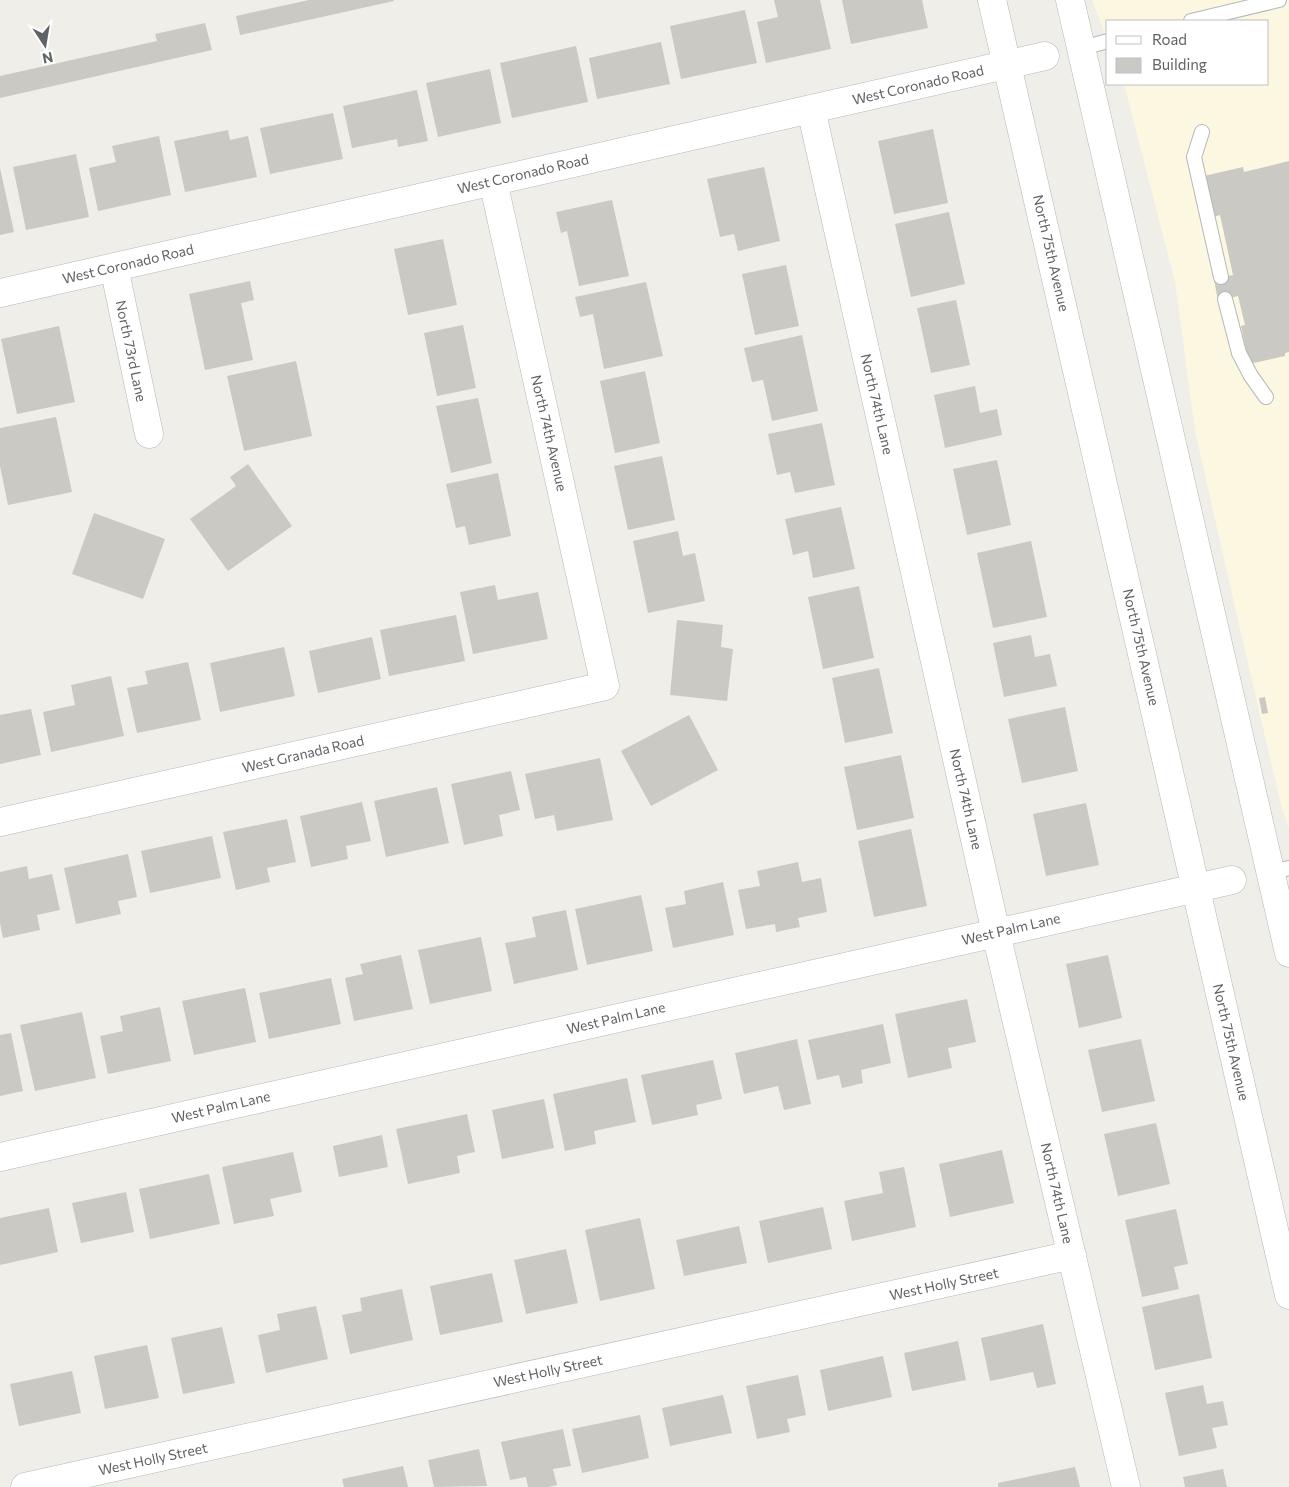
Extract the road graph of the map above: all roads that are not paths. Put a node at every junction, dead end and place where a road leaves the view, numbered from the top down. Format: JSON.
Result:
{"nodes":[{"id":1,"x":992,"y":0,"type":"edge"},
{"id":2,"x":1070,"y":0,"type":"edge"},
{"id":3,"x":1280,"y":0,"type":"edge"},
{"id":4,"x":1195,"y":20,"type":"edge"},
{"id":5,"x":1106,"y":42,"type":"edge"},
{"id":6,"x":1082,"y":48,"type":"junction"},
{"id":7,"x":1045,"y":56,"type":"dead end"},
{"id":8,"x":1008,"y":64,"type":"junction"},
{"id":9,"x":811,"y":109,"type":"junction"},
{"id":10,"x":1202,"y":132,"type":"dead end"},
{"id":11,"x":493,"y":180,"type":"junction"},
{"id":12,"x":114,"y":267,"type":"junction"},
{"id":13,"x":1221,"y":277,"type":"dead end"},
{"id":14,"x":0,"y":292,"type":"edge"},
{"id":15,"x":1225,"y":299,"type":"dead end"},
{"id":16,"x":1266,"y":396,"type":"dead end"},
{"id":17,"x":150,"y":434,"type":"dead end"},
{"id":18,"x":605,"y":686,"type":"joint"},
{"id":19,"x":0,"y":822,"type":"edge"},
{"id":20,"x":1280,"y":870,"type":"edge"},
{"id":21,"x":1232,"y":880,"type":"dead end"},
{"id":22,"x":1196,"y":887,"type":"junction"},
{"id":23,"x":996,"y":933,"type":"junction"},
{"id":24,"x":1289,"y":953,"type":"edge"},
{"id":25,"x":0,"y":1157,"type":"edge"},
{"id":26,"x":1072,"y":1255,"type":"junction"},
{"id":27,"x":1289,"y":1294,"type":"edge"},
{"id":28,"x":24,"y":1487,"type":"edge"},
{"id":29,"x":1126,"y":1487,"type":"edge"}],
"edges":[{"from":1,"to":8,"type":"street","name":"North 75th Avenue"},
{"from":2,"to":6,"type":"street"},
{"from":3,"to":4,"type":"lane"},
{"from":5,"to":6,"type":"lane"},
{"from":6,"to":20,"type":"street"},
{"from":7,"to":8,"type":"street","name":"West Coronado Road"},
{"from":8,"to":9,"type":"street","name":"West Coronado Road"},
{"from":8,"to":22,"type":"street","name":"North 75th Avenue"},
{"from":9,"to":11,"type":"street","name":"West Coronado Road"},
{"from":9,"to":23,"type":"street","name":"North 74th Lane"},
{"from":10,"to":13,"type":"lane"},
{"from":11,"to":12,"type":"street","name":"West Coronado Road"},
{"from":11,"to":18,"type":"street","name":"North 74th Avenue"},
{"from":12,"to":14,"type":"street","name":"West Coronado Road"},
{"from":12,"to":17,"type":"street","name":"North 73rd Lane"},
{"from":15,"to":16,"type":"lane"},
{"from":18,"to":19,"type":"street","name":"West Granada Road"},
{"from":20,"to":24,"type":"street"},
{"from":21,"to":22,"type":"street","name":"West Palm Lane"},
{"from":22,"to":23,"type":"street","name":"West Palm Lane"},
{"from":22,"to":27,"type":"street","name":"North 75th Avenue"},
{"from":23,"to":25,"type":"street","name":"West Palm Lane"},
{"from":23,"to":26,"type":"street","name":"North 74th Lane"},
{"from":26,"to":28,"type":"street","name":"West Holly Street"},
{"from":26,"to":29,"type":"street","name":"North 74th Lane"}]}
